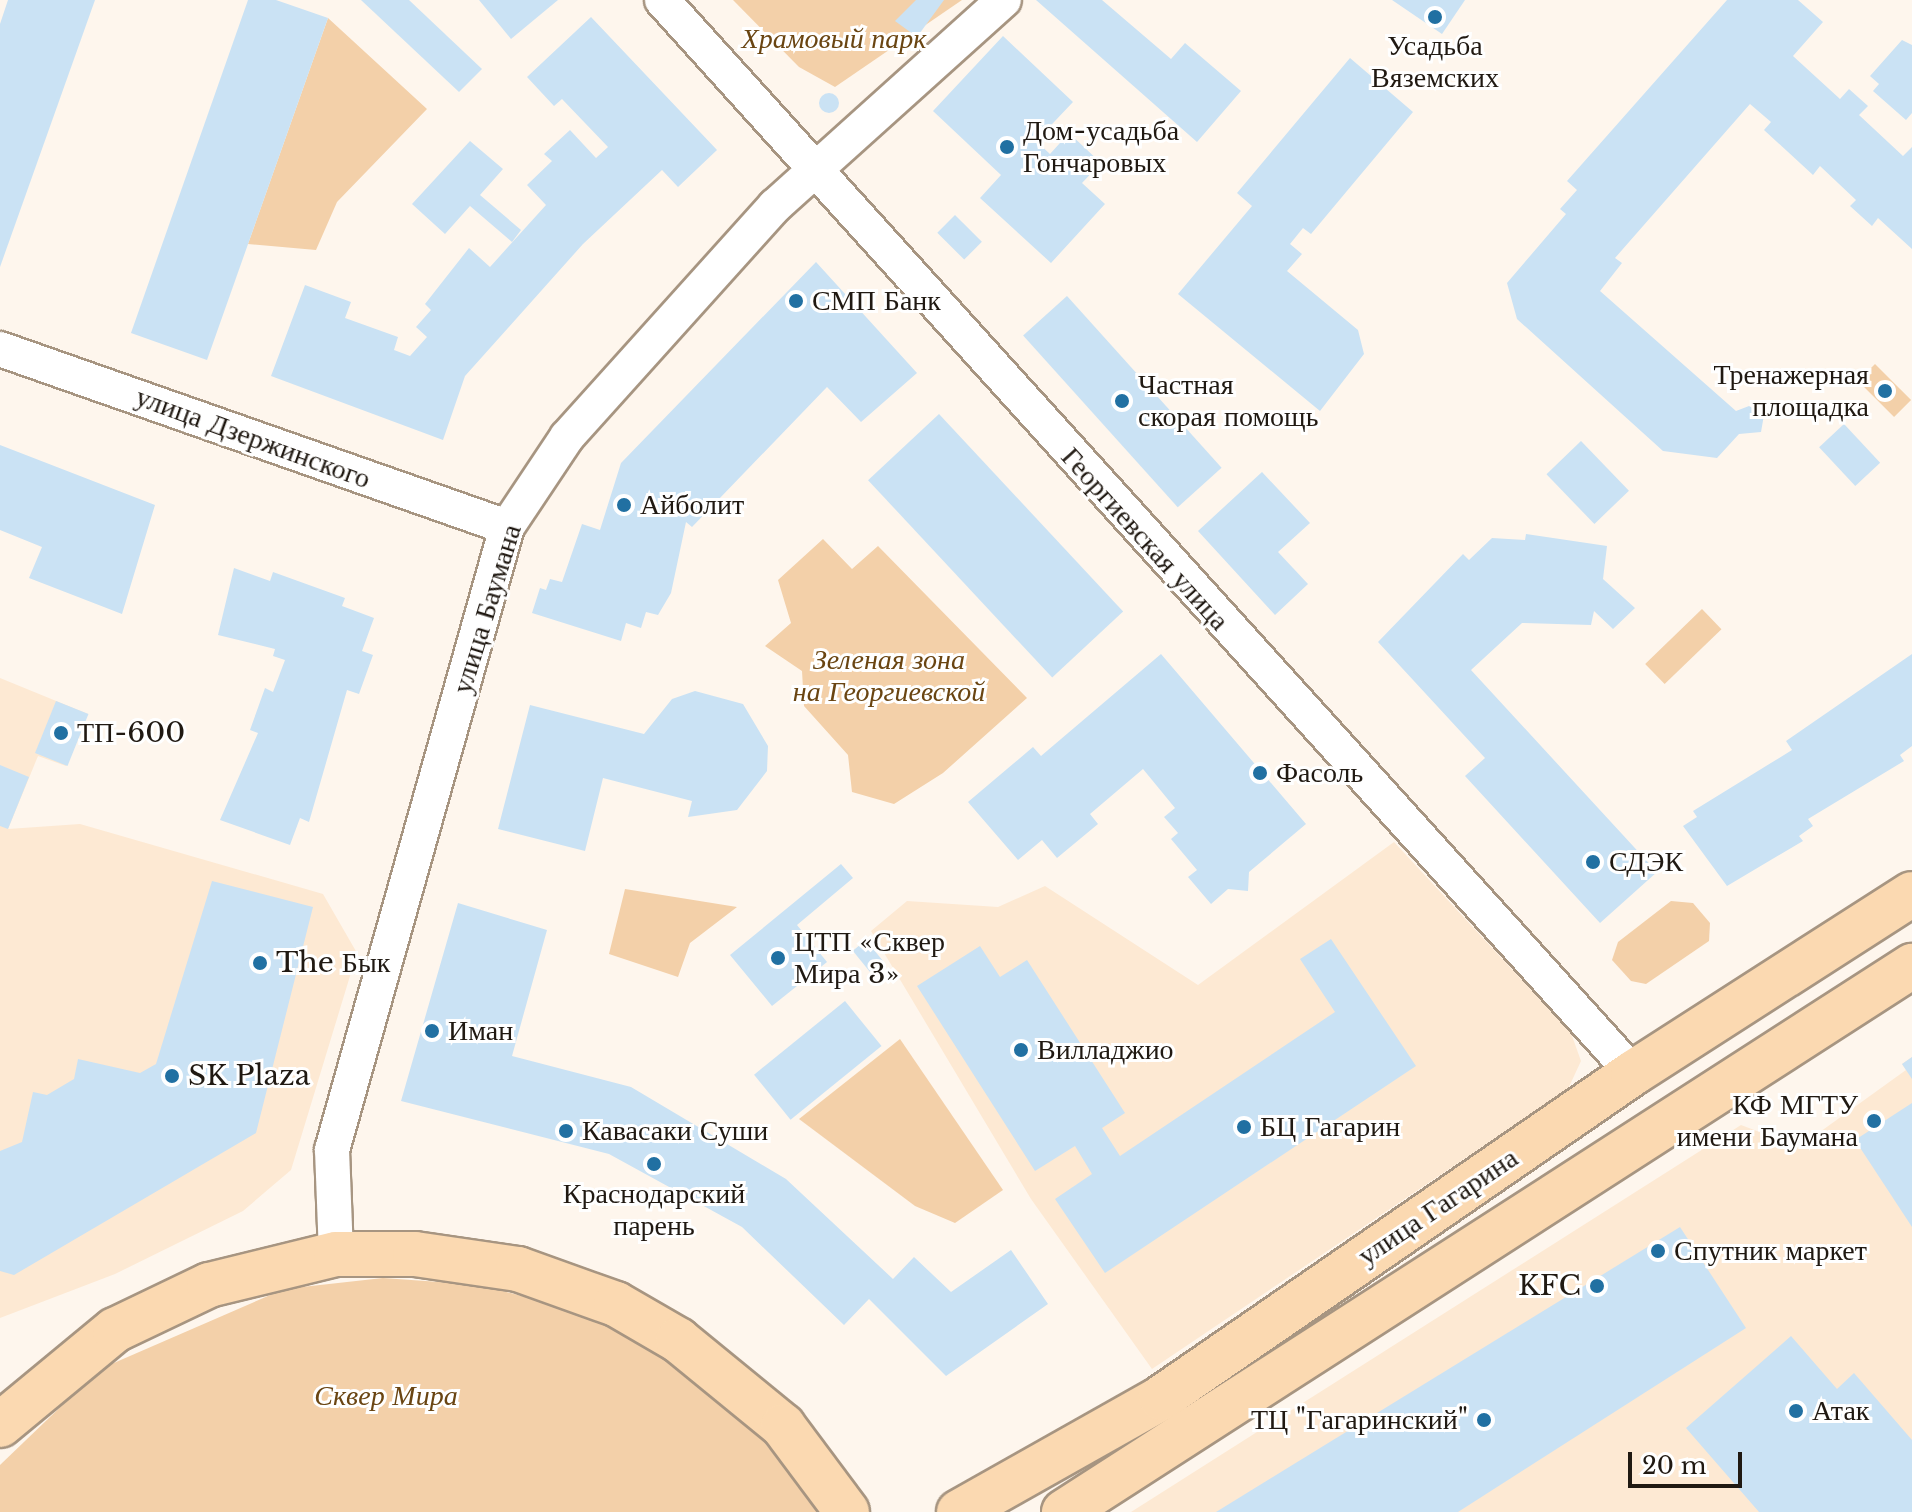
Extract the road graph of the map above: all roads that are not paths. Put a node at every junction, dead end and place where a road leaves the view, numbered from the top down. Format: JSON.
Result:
{"nodes":[{"id":1,"x":662,"y":0,"type":"edge"},
{"id":2,"x":1004,"y":0,"type":"edge"},
{"id":3,"x":812,"y":173,"type":"junction"},
{"id":4,"x":0,"y":349,"type":"edge"},
{"id":5,"x":507,"y":527,"type":"junction"},
{"id":6,"x":1912,"y":894,"type":"edge"},
{"id":7,"x":1912,"y":966,"type":"edge"},
{"id":8,"x":1633,"y":1073,"type":"junction"},
{"id":9,"x":336,"y":1254,"type":"junction"},
{"id":10,"x":69,"y":1362,"type":"junction"},
{"id":11,"x":0,"y":1379,"type":"edge"},
{"id":12,"x":0,"y":1425,"type":"edge"},
{"id":13,"x":852,"y":1511,"type":"edge"},
{"id":14,"x":959,"y":1512,"type":"edge"},
{"id":15,"x":1064,"y":1512,"type":"edge"}],
"edges":[{"from":1,"to":3,"type":"street","name":"Георгиевская улица"},
{"from":2,"to":3,"type":"street","name":"улица Баумана"},
{"from":3,"to":5,"type":"street","name":"улица Баумана"},
{"from":3,"to":8,"type":"street","name":"Георгиевская улица"},
{"from":4,"to":5,"type":"street","name":"улица Дзержинского"},
{"from":5,"to":9,"type":"street","name":"улица Баумана"},
{"from":6,"to":8,"type":"main road","name":"улица Гагарина"},
{"from":7,"to":15,"type":"main road","name":"улица Гагарина"},
{"from":8,"to":14,"type":"main road","name":"улица Гагарина"},
{"from":9,"to":10,"type":"main road"},
{"from":9,"to":13,"type":"main road"},
{"from":10,"to":11,"type":"main road"},
{"from":10,"to":12,"type":"main road"}]}
